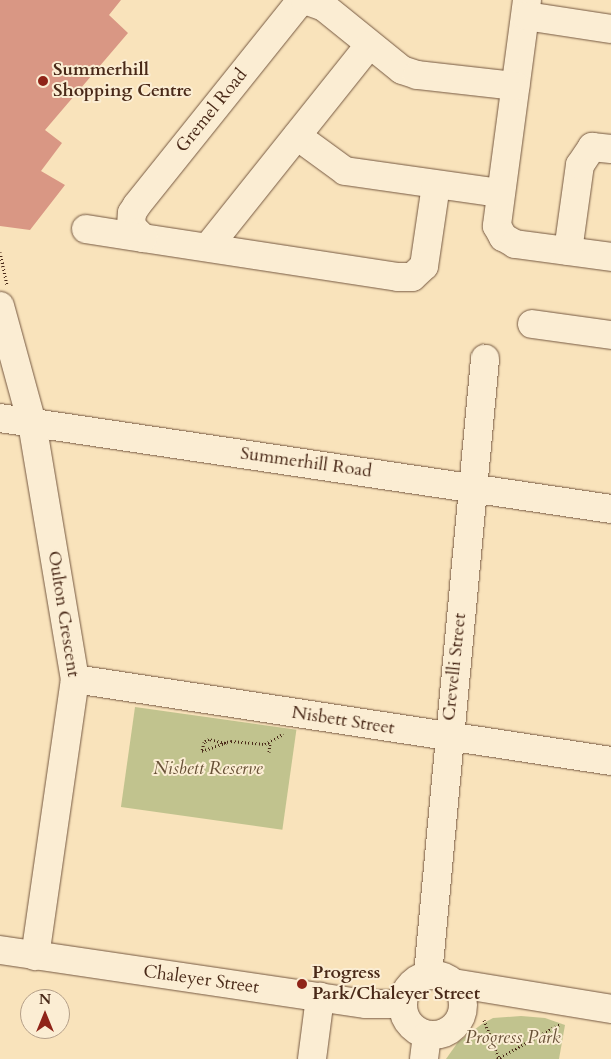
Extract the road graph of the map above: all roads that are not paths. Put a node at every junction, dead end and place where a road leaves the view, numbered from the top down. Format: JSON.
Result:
{"nodes":[{"id":1,"x":527,"y":8,"type":"edge"},
{"id":2,"x":611,"y":29,"type":"edge"},
{"id":3,"x":369,"y":45,"type":"junction"},
{"id":4,"x":515,"y":86,"type":"junction"},
{"id":5,"x":297,"y":136,"type":"junction"},
{"id":6,"x":611,"y":148,"type":"edge"},
{"id":7,"x":436,"y":185,"type":"junction"},
{"id":8,"x":500,"y":194,"type":"junction"},
{"id":9,"x":86,"y":229,"type":"dead end"},
{"id":10,"x":143,"y":238,"type":"junction"},
{"id":11,"x":208,"y":246,"type":"junction"},
{"id":12,"x":568,"y":251,"type":"junction"},
{"id":13,"x":611,"y":258,"type":"edge"},
{"id":14,"x":4,"y":297,"type":"edge"},
{"id":15,"x":532,"y":324,"type":"dead end"},
{"id":16,"x":611,"y":334,"type":"edge"},
{"id":17,"x":485,"y":359,"type":"dead end"},
{"id":18,"x":0,"y":418,"type":"edge"},
{"id":19,"x":32,"y":423,"type":"junction"},
{"id":20,"x":473,"y":487,"type":"junction"},
{"id":21,"x":611,"y":509,"type":"edge"},
{"id":22,"x":75,"y":679,"type":"junction"},
{"id":23,"x":448,"y":737,"type":"junction"},
{"id":24,"x":611,"y":762,"type":"edge"},
{"id":25,"x":0,"y":950,"type":"edge"},
{"id":26,"x":35,"y":956,"type":"junction"},
{"id":27,"x":440,"y":979,"type":"junction"},
{"id":28,"x":527,"y":995,"type":"junction"},
{"id":29,"x":320,"y":997,"type":"junction"},
{"id":30,"x":403,"y":1004,"type":"junction"},
{"id":31,"x":611,"y":1009,"type":"edge"},
{"id":32,"x":474,"y":1014,"type":"junction"},
{"id":33,"x":425,"y":1047,"type":"edge"},
{"id":34,"x":312,"y":1059,"type":"edge"}],
"edges":[{"from":1,"to":2,"type":"street"},
{"from":1,"to":4,"type":"street"},
{"from":3,"to":4,"type":"street","name":"Gremel Road"},
{"from":3,"to":5,"type":"street"},
{"from":3,"to":10,"type":"street","name":"Gremel Road"},
{"from":4,"to":8,"type":"street"},
{"from":5,"to":7,"type":"street"},
{"from":5,"to":11,"type":"street"},
{"from":6,"to":12,"type":"street"},
{"from":7,"to":8,"type":"street"},
{"from":7,"to":11,"type":"street"},
{"from":8,"to":12,"type":"street"},
{"from":9,"to":10,"type":"street"},
{"from":10,"to":11,"type":"street"},
{"from":12,"to":13,"type":"street"},
{"from":14,"to":19,"type":"street","name":"Oulton Crescent"},
{"from":15,"to":16,"type":"street"},
{"from":17,"to":20,"type":"street","name":"Crevelli Street"},
{"from":18,"to":19,"type":"street","name":"Summerhill Road"},
{"from":19,"to":20,"type":"street","name":"Summerhill Road"},
{"from":19,"to":22,"type":"street","name":"Oulton Crescent"},
{"from":20,"to":21,"type":"street","name":"Summerhill Road"},
{"from":20,"to":23,"type":"street","name":"Crevelli Street"},
{"from":22,"to":23,"type":"street","name":"Nisbett Street"},
{"from":22,"to":26,"type":"street","name":"Oulton Crescent"},
{"from":23,"to":24,"type":"street","name":"Nisbett Street"},
{"from":23,"to":27,"type":"street","name":"Crevelli Street"},
{"from":25,"to":26,"type":"street","name":"Chaleyer Street"},
{"from":26,"to":29,"type":"street","name":"Chaleyer Street"},
{"from":27,"to":28,"type":"street"},
{"from":27,"to":30,"type":"street"},
{"from":27,"to":32,"type":"street"},
{"from":28,"to":31,"type":"street"},
{"from":28,"to":32,"type":"street"},
{"from":29,"to":30,"type":"street","name":"Chaleyer Street"},
{"from":29,"to":34,"type":"street"},
{"from":30,"to":33,"type":"street"},
{"from":32,"to":33,"type":"street"}]}
